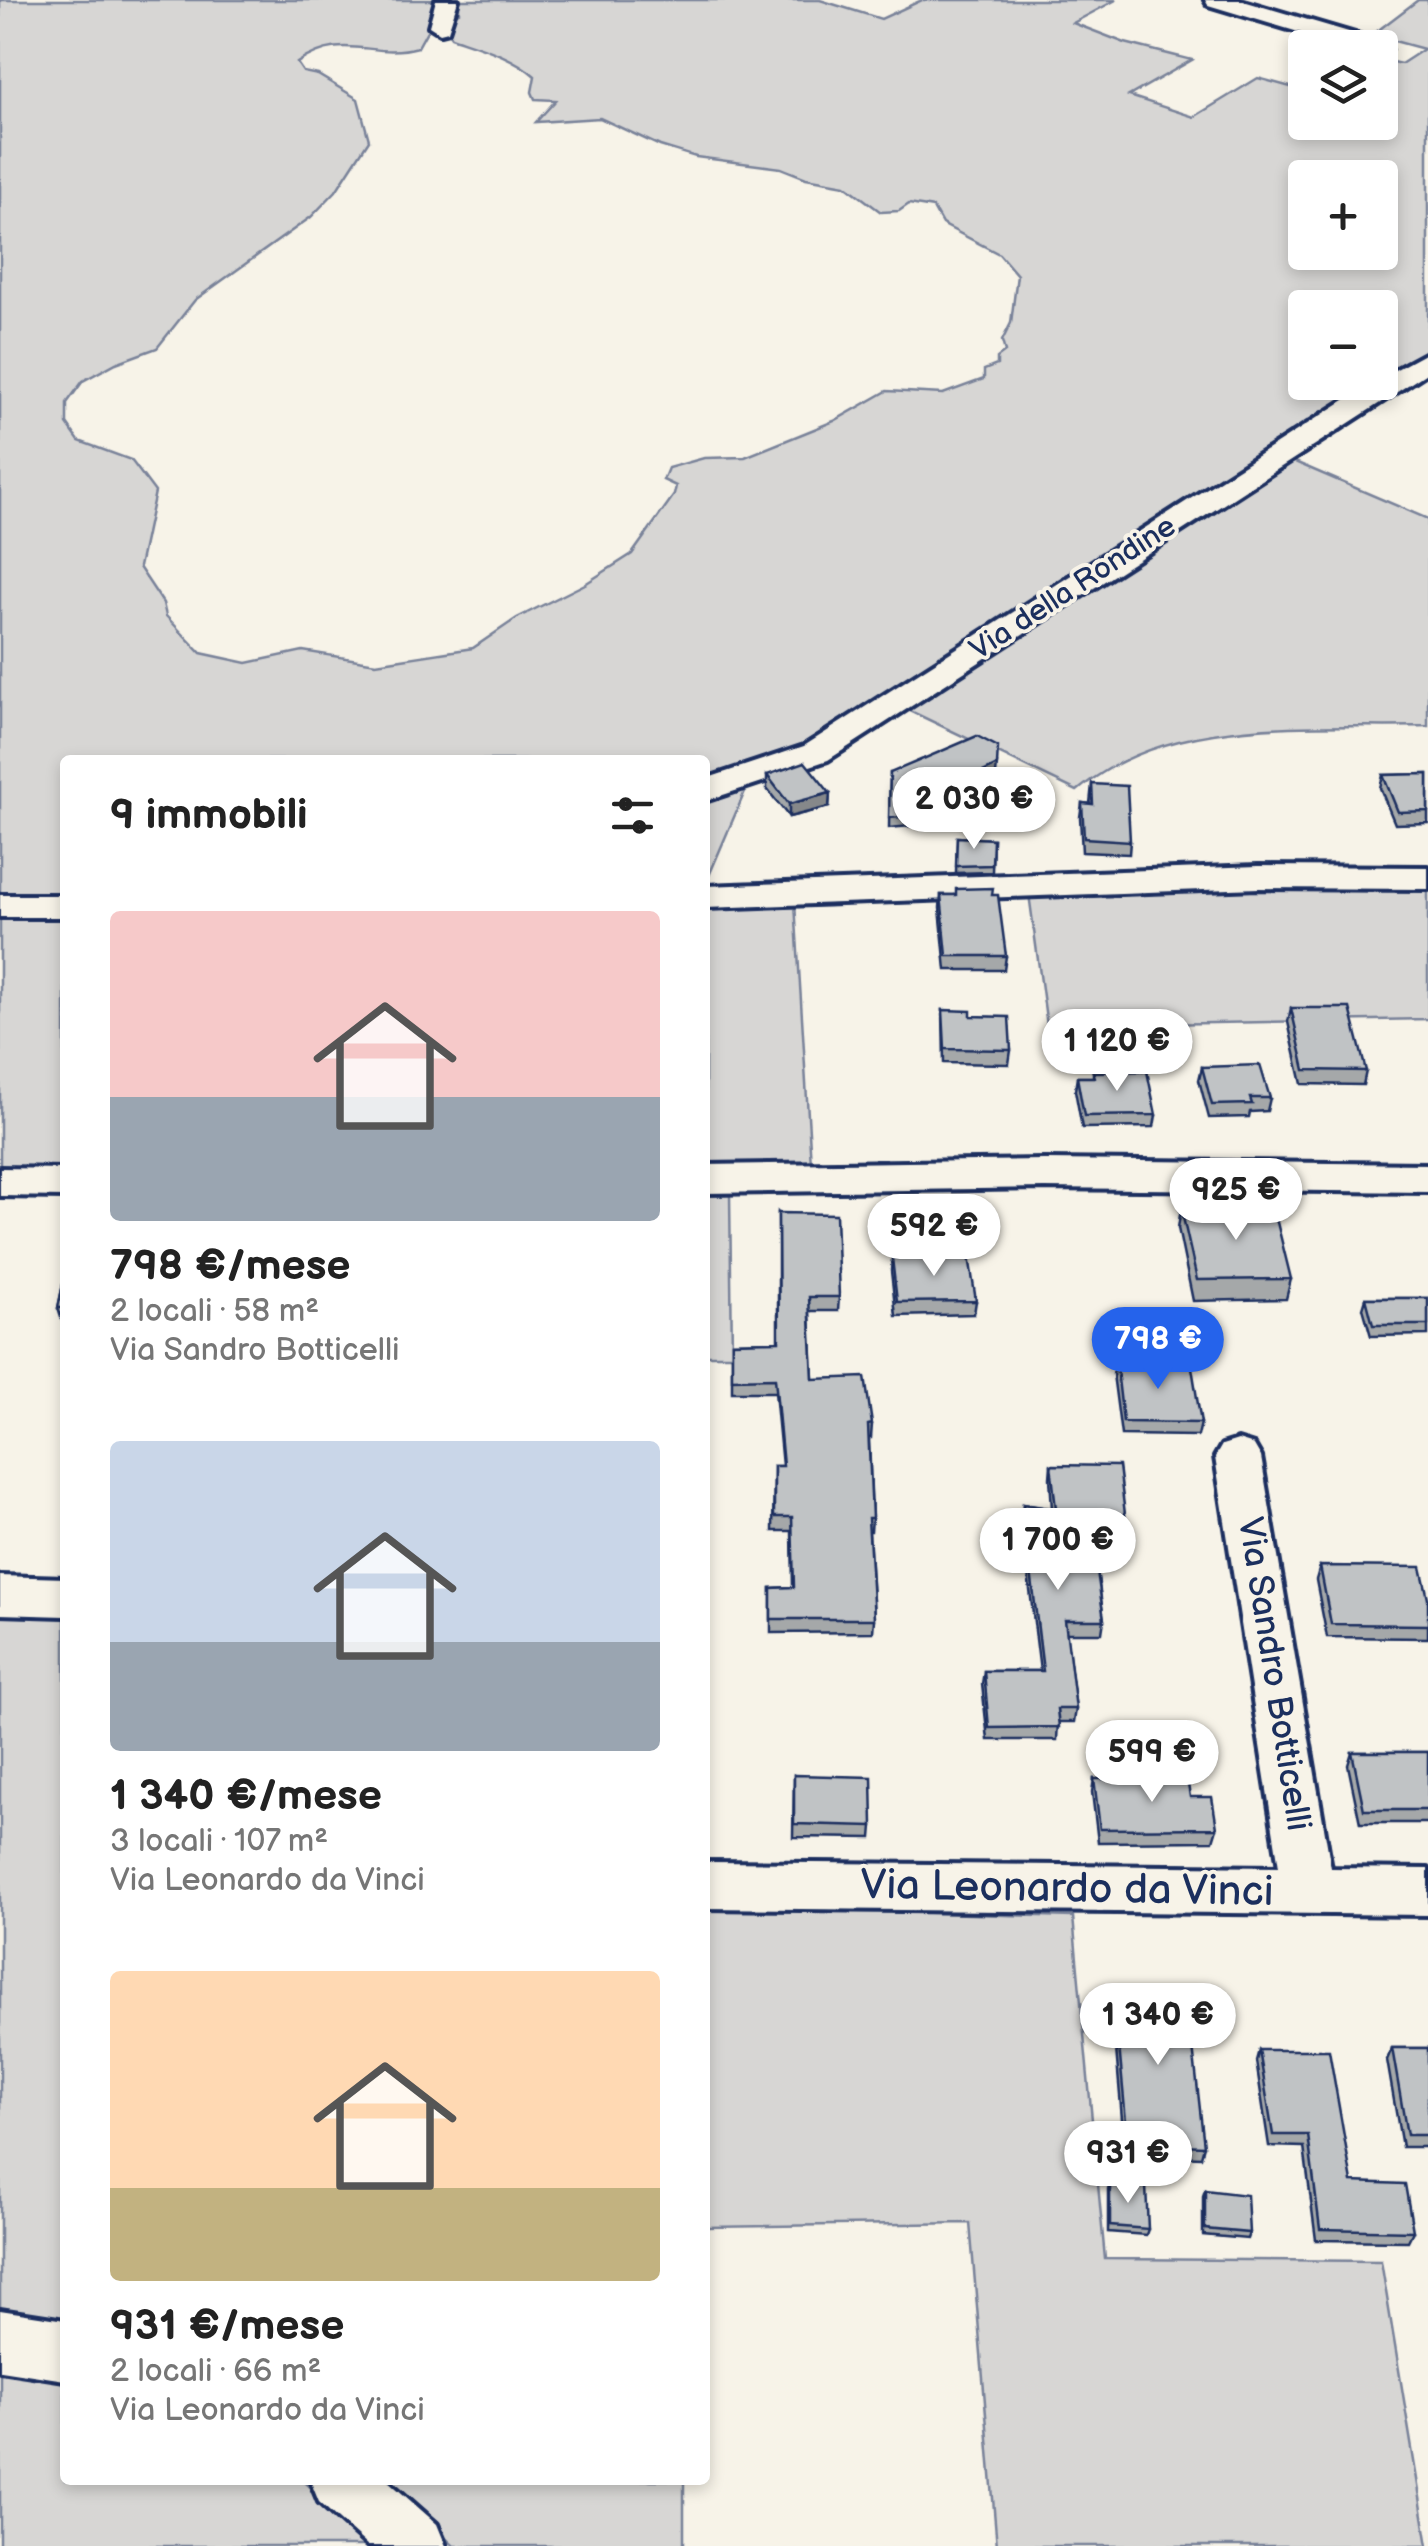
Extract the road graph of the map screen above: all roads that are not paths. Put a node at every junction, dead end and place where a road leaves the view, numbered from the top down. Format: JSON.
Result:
{"nodes":[{"id":1,"x":447,"y":0,"type":"edge"},
{"id":2,"x":1216,"y":0,"type":"edge"},
{"id":3,"x":440,"y":26,"type":"dead end"},
{"id":4,"x":1318,"y":30,"type":"edge"},
{"id":5,"x":1428,"y":360,"type":"edge"},
{"id":6,"x":710,"y":789,"type":"edge"},
{"id":7,"x":1428,"y":878,"type":"edge"},
{"id":8,"x":710,"y":897,"type":"edge"},
{"id":9,"x":0,"y":906,"type":"edge"},
{"id":10,"x":60,"y":906,"type":"edge"},
{"id":11,"x":1428,"y":1178,"type":"edge"},
{"id":12,"x":710,"y":1179,"type":"edge"},
{"id":13,"x":0,"y":1182,"type":"edge"},
{"id":14,"x":60,"y":1183,"type":"edge"},
{"id":15,"x":1238,"y":1458,"type":"dead end"},
{"id":16,"x":0,"y":1595,"type":"edge"},
{"id":17,"x":60,"y":1598,"type":"edge"},
{"id":18,"x":710,"y":1885,"type":"edge"},
{"id":19,"x":1309,"y":1891,"type":"junction"},
{"id":20,"x":1428,"y":1892,"type":"edge"},
{"id":21,"x":0,"y":2340,"type":"edge"},
{"id":22,"x":60,"y":2349,"type":"edge"},
{"id":23,"x":347,"y":2485,"type":"edge"},
{"id":24,"x":416,"y":2546,"type":"edge"}],
"edges":[{"from":1,"to":3,"type":"street"},
{"from":2,"to":4,"type":"street"},
{"from":5,"to":6,"type":"street","name":"Via della Rondine"},
{"from":7,"to":8,"type":"street"},
{"from":9,"to":10,"type":"street"},
{"from":11,"to":12,"type":"street"},
{"from":13,"to":14,"type":"street"},
{"from":15,"to":19,"type":"street","name":"Via Sandro Botticelli"},
{"from":16,"to":17,"type":"street"},
{"from":18,"to":19,"type":"street","name":"Via Leonardo da Vinci"},
{"from":19,"to":20,"type":"street","name":"Via Leonardo da Vinci"},
{"from":21,"to":22,"type":"street"},
{"from":23,"to":24,"type":"street"}]}
